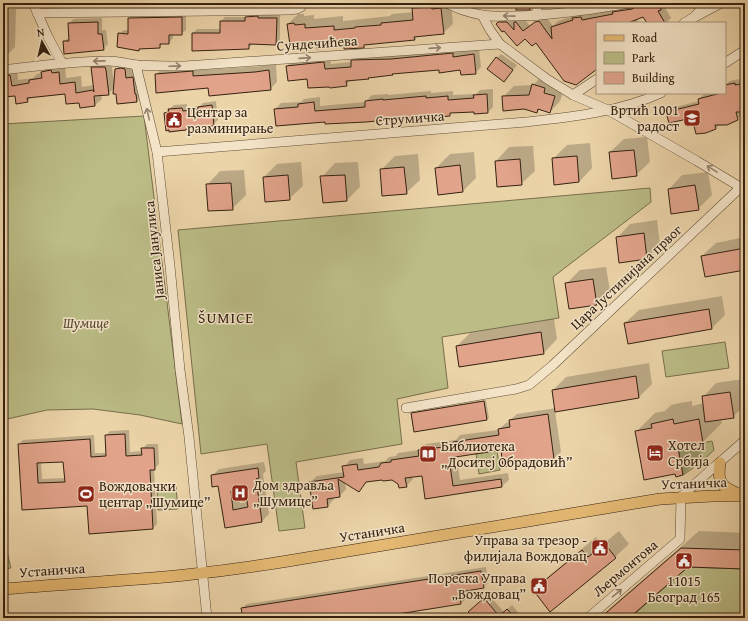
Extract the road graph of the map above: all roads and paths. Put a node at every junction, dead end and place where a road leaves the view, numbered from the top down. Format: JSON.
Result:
{"nodes":[{"id":1,"x":33,"y":3,"type":"edge"},
{"id":2,"x":447,"y":3,"type":"edge"},
{"id":3,"x":538,"y":3,"type":"edge"},
{"id":4,"x":631,"y":3,"type":"edge"},
{"id":5,"x":702,"y":3,"type":"edge"},
{"id":6,"x":721,"y":3,"type":"edge"},
{"id":7,"x":301,"y":5,"type":"edge"},
{"id":8,"x":456,"y":5,"type":"edge"},
{"id":9,"x":37,"y":13,"type":"junction"},
{"id":10,"x":482,"y":15,"type":"junction"},
{"id":11,"x":536,"y":16,"type":"junction"},
{"id":12,"x":693,"y":18,"type":"junction"},
{"id":13,"x":686,"y":22,"type":"edge"},
{"id":14,"x":500,"y":44,"type":"junction"},
{"id":15,"x":745,"y":50,"type":"edge"},
{"id":16,"x":726,"y":62,"type":"edge"},
{"id":17,"x":62,"y":63,"type":"junction"},
{"id":18,"x":136,"y":65,"type":"junction"},
{"id":19,"x":3,"y":70,"type":"edge"},
{"id":20,"x":596,"y":79,"type":"edge"},
{"id":21,"x":659,"y":94,"type":"edge"},
{"id":22,"x":573,"y":95,"type":"junction"},
{"id":23,"x":608,"y":110,"type":"junction"},
{"id":24,"x":157,"y":152,"type":"junction"},
{"id":25,"x":743,"y":188,"type":"edge"},
{"id":26,"x":406,"y":408,"type":"dead end"},
{"id":27,"x":745,"y":440,"type":"edge"},
{"id":28,"x":720,"y":463,"type":"junction"},
{"id":29,"x":745,"y":496,"type":"edge"},
{"id":30,"x":681,"y":497,"type":"junction"},
{"id":31,"x":202,"y":573,"type":"junction"},
{"id":32,"x":3,"y":589,"type":"edge"},
{"id":33,"x":207,"y":618,"type":"edge"},
{"id":34,"x":588,"y":618,"type":"edge"}],
"edges":[{"from":1,"to":9,"type":"street"},
{"from":2,"to":8,"type":"street"},
{"from":3,"to":11,"type":"street"},
{"from":4,"to":11,"type":"street"},
{"from":5,"to":12,"type":"street"},
{"from":6,"to":12,"type":"street"},
{"from":7,"to":9,"type":"street"},
{"from":8,"to":10,"type":"street"},
{"from":9,"to":17,"type":"street"},
{"from":11,"to":10,"type":"street","one_way":true},
{"from":10,"to":14,"type":"street"},
{"from":12,"to":13,"type":"street"},
{"from":18,"to":14,"type":"street","name":"Сундечићева","one_way":true},
{"from":14,"to":22,"type":"street"},
{"from":15,"to":16,"type":"street"},
{"from":18,"to":17,"type":"street","one_way":true},
{"from":17,"to":19,"type":"street"},
{"from":24,"to":18,"type":"street","name":"Јаниса Јанулиса","one_way":true},
{"from":20,"to":22,"type":"street"},
{"from":21,"to":23,"type":"street","name":"Струмичка"},
{"from":22,"to":23,"type":"street"},
{"from":23,"to":24,"type":"street","name":"Струмичка"},
{"from":25,"to":23,"type":"street","one_way":true},
{"from":24,"to":31,"type":"street","name":"Јаниса Јанулиса"},
{"from":25,"to":26,"type":"street","name":"Цара Јустинијана првог"},
{"from":27,"to":28,"type":"street"},
{"from":28,"to":29,"type":"main road"},
{"from":28,"to":30,"type":"street"},
{"from":29,"to":30,"type":"main road","name":"Устаничка"},
{"from":30,"to":31,"type":"main road","name":"Устаничка"},
{"from":34,"to":30,"type":"street","name":"Љермонтова","one_way":true},
{"from":31,"to":32,"type":"main road","name":"Устаничка"},
{"from":31,"to":33,"type":"street","name":"Јаниса Јанулиса"}]}
